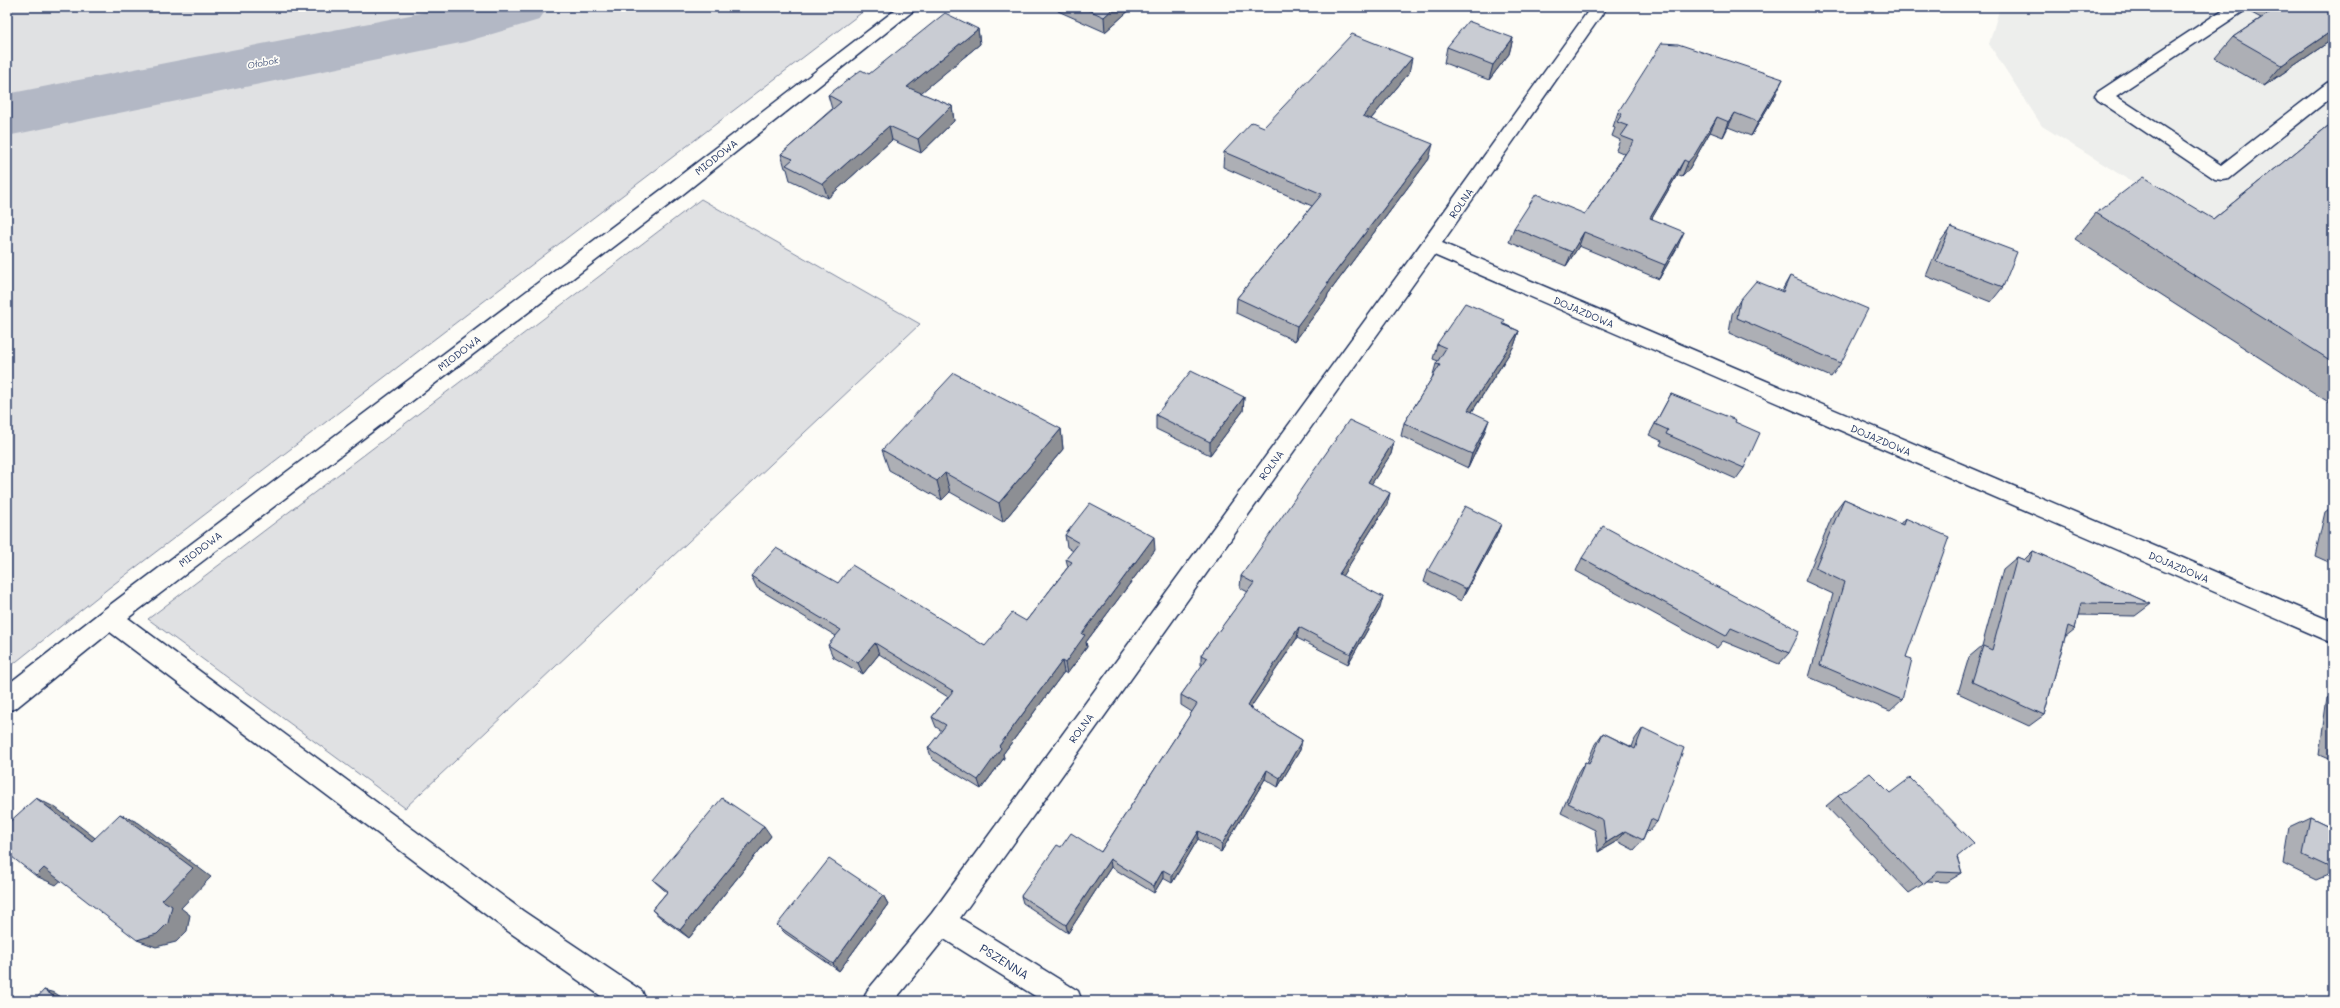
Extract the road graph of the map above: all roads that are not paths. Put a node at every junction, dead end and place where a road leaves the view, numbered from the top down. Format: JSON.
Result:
{"nodes":[{"id":1,"x":910,"y":7,"type":"edge"},
{"id":2,"x":1600,"y":7,"type":"edge"},
{"id":3,"x":2238,"y":7,"type":"edge"},
{"id":4,"x":2333,"y":87,"type":"edge"},
{"id":5,"x":1430,"y":246,"type":"junction"},
{"id":6,"x":110,"y":618,"type":"junction"},
{"id":7,"x":2333,"y":633,"type":"edge"},
{"id":8,"x":7,"y":700,"type":"edge"},
{"id":9,"x":941,"y":922,"type":"junction"},
{"id":10,"x":632,"y":1001,"type":"edge"},
{"id":11,"x":877,"y":1001,"type":"edge"},
{"id":12,"x":1068,"y":1001,"type":"edge"}],
"edges":[{"from":1,"to":6,"type":"street","name":"MIODOWA"},
{"from":2,"to":5,"type":"street","name":"ROLNA"},
{"from":3,"to":4,"type":"street"},
{"from":5,"to":7,"type":"street","name":"DOJAZDOWA"},
{"from":5,"to":9,"type":"street","name":"ROLNA"},
{"from":6,"to":8,"type":"street","name":"MIODOWA"},
{"from":6,"to":10,"type":"street"},
{"from":9,"to":11,"type":"street","name":"ROLNA"},
{"from":9,"to":12,"type":"street","name":"PSZENNA"}]}
